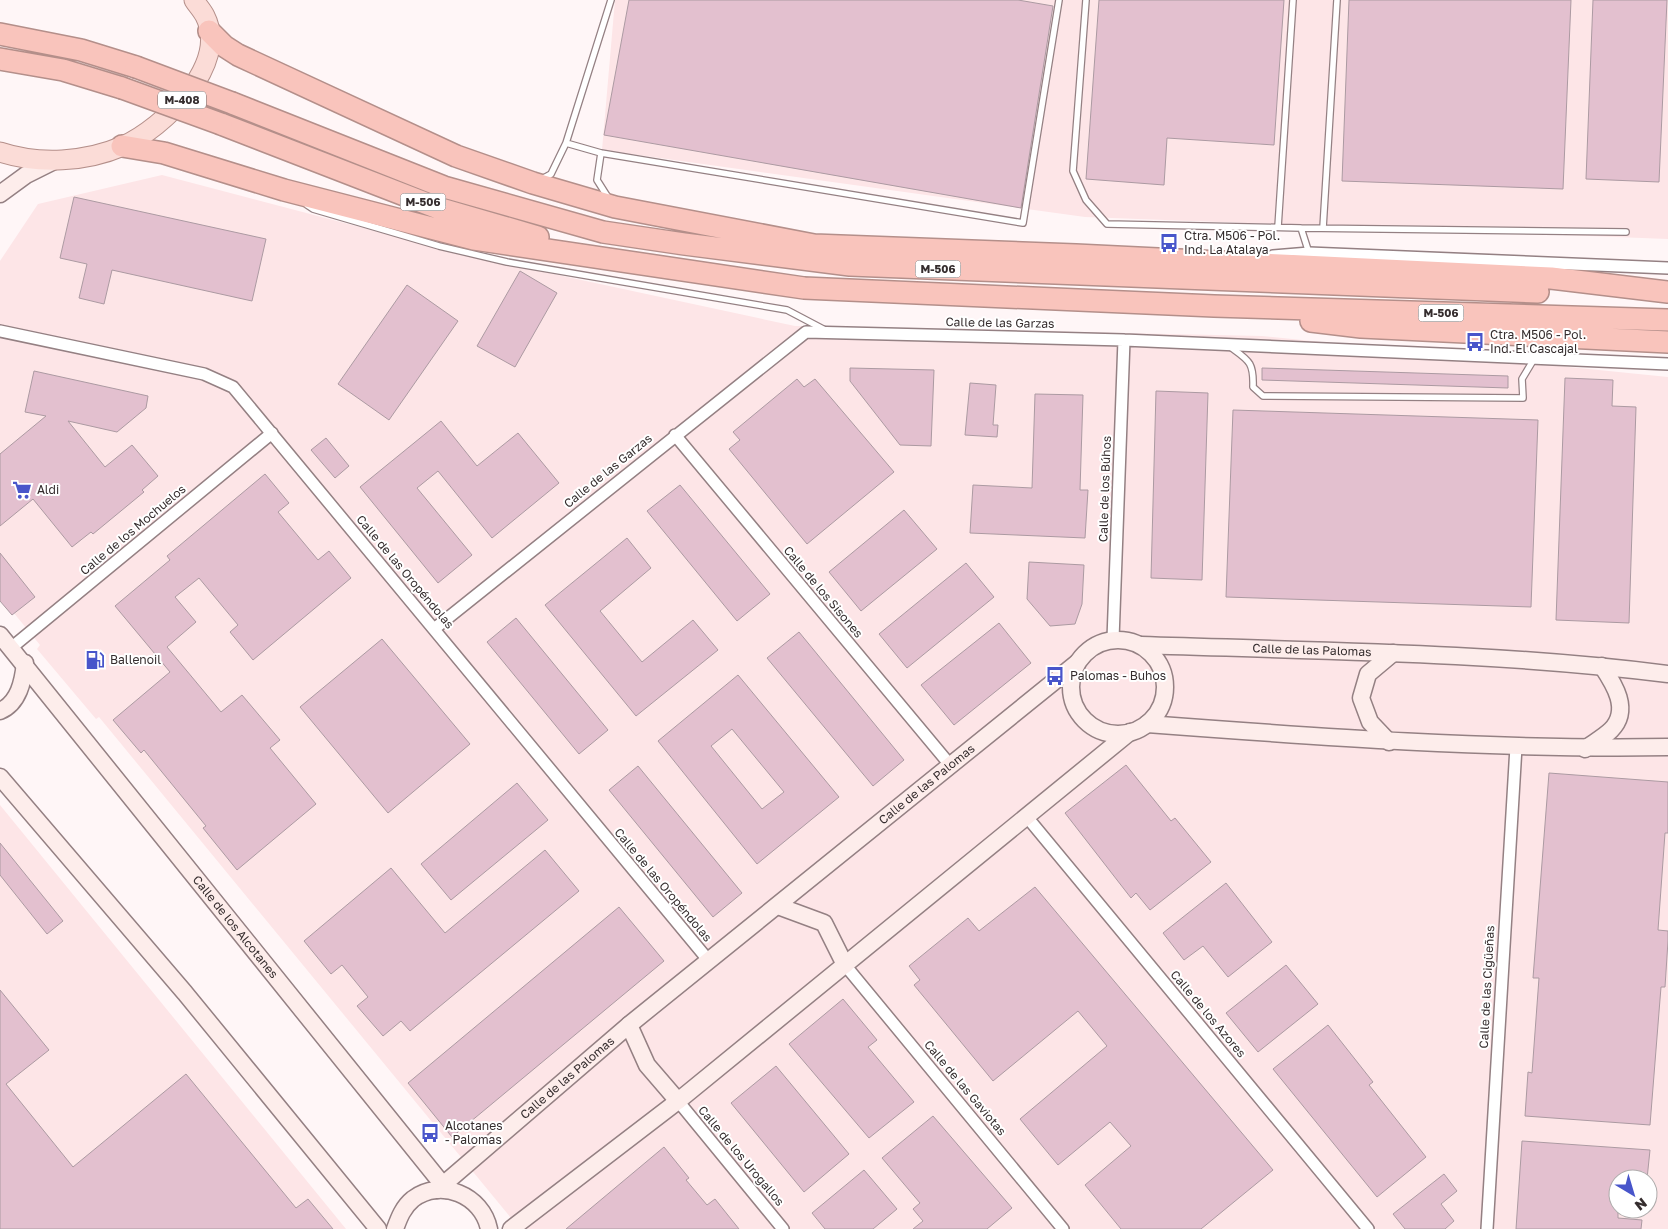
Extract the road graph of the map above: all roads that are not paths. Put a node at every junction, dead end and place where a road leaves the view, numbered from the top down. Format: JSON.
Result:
{"nodes":[{"id":1,"x":194,"y":0,"type":"edge"},
{"id":2,"x":611,"y":0,"type":"edge"},
{"id":3,"x":1059,"y":0,"type":"edge"},
{"id":4,"x":1086,"y":0,"type":"edge"},
{"id":5,"x":1293,"y":0,"type":"edge"},
{"id":6,"x":1337,"y":0,"type":"edge"},
{"id":7,"x":208,"y":16,"type":"edge"},
{"id":8,"x":0,"y":34,"type":"edge"},
{"id":9,"x":1,"y":59,"type":"edge"},
{"id":10,"x":566,"y":143,"type":"junction"},
{"id":11,"x":122,"y":146,"type":"junction"},
{"id":12,"x":0,"y":152,"type":"edge"},
{"id":13,"x":601,"y":153,"type":"junction"},
{"id":14,"x":54,"y":161,"type":"junction"},
{"id":15,"x":533,"y":183,"type":"junction"},
{"id":16,"x":284,"y":190,"type":"junction"},
{"id":17,"x":0,"y":194,"type":"edge"},
{"id":18,"x":615,"y":207,"type":"junction"},
{"id":19,"x":1278,"y":227,"type":"junction"},
{"id":20,"x":1301,"y":228,"type":"junction"},
{"id":21,"x":1323,"y":228,"type":"junction"},
{"id":22,"x":1626,"y":232,"type":"dead end"},
{"id":23,"x":1309,"y":253,"type":"junction"},
{"id":24,"x":1076,"y":255,"type":"junction"},
{"id":25,"x":632,"y":262,"type":"junction"},
{"id":26,"x":1668,"y":268,"type":"edge"},
{"id":27,"x":1668,"y":292,"type":"edge"},
{"id":28,"x":1668,"y":297,"type":"edge"},
{"id":29,"x":1214,"y":306,"type":"junction"},
{"id":30,"x":1668,"y":320,"type":"edge"},
{"id":31,"x":0,"y":331,"type":"edge"},
{"id":32,"x":829,"y":332,"type":"junction"},
{"id":33,"x":1124,"y":340,"type":"junction"},
{"id":34,"x":1664,"y":343,"type":"edge"},
{"id":35,"x":1227,"y":345,"type":"junction"},
{"id":36,"x":1534,"y":358,"type":"junction"},
{"id":37,"x":1668,"y":364,"type":"edge"},
{"id":38,"x":272,"y":433,"type":"junction"},
{"id":39,"x":675,"y":435,"type":"junction"},
{"id":40,"x":434,"y":629,"type":"junction"},
{"id":41,"x":0,"y":635,"type":"edge"},
{"id":42,"x":1113,"y":639,"type":"junction"},
{"id":43,"x":1141,"y":645,"type":"junction"},
{"id":44,"x":11,"y":648,"type":"junction"},
{"id":45,"x":1393,"y":653,"type":"junction"},
{"id":46,"x":25,"y":663,"type":"junction"},
{"id":47,"x":1077,"y":663,"type":"junction"},
{"id":48,"x":1602,"y":666,"type":"junction"},
{"id":49,"x":1668,"y":674,"type":"edge"},
{"id":50,"x":0,"y":711,"type":"edge"},
{"id":51,"x":1147,"y":724,"type":"junction"},
{"id":52,"x":1130,"y":732,"type":"junction"},
{"id":53,"x":1389,"y":742,"type":"junction"},
{"id":54,"x":1516,"y":747,"type":"junction"},
{"id":55,"x":1668,"y":747,"type":"edge"},
{"id":56,"x":1585,"y":749,"type":"junction"},
{"id":57,"x":951,"y":766,"type":"junction"},
{"id":58,"x":0,"y":777,"type":"edge"},
{"id":59,"x":1027,"y":817,"type":"junction"},
{"id":60,"x":778,"y":906,"type":"junction"},
{"id":61,"x":709,"y":961,"type":"junction"},
{"id":62,"x":845,"y":965,"type":"junction"},
{"id":63,"x":630,"y":1025,"type":"junction"},
{"id":64,"x":678,"y":1101,"type":"junction"},
{"id":65,"x":442,"y":1188,"type":"junction"},
{"id":66,"x":378,"y":1229,"type":"edge"},
{"id":67,"x":395,"y":1229,"type":"edge"},
{"id":68,"x":489,"y":1229,"type":"edge"},
{"id":69,"x":511,"y":1229,"type":"edge"},
{"id":70,"x":783,"y":1229,"type":"edge"},
{"id":71,"x":1063,"y":1229,"type":"edge"},
{"id":72,"x":1368,"y":1229,"type":"edge"},
{"id":73,"x":1487,"y":1229,"type":"edge"}],
"edges":[{"from":1,"to":7,"type":"main road"},
{"from":2,"to":10,"type":"lane"},
{"from":3,"to":13,"type":"lane"},
{"from":4,"to":19,"type":"lane"},
{"from":5,"to":19,"type":"lane"},
{"from":6,"to":21,"type":"lane"},
{"from":7,"to":11,"type":"main road","number":"M-408"},
{"from":7,"to":15,"type":"highway"},
{"from":8,"to":28,"type":"highway","number":"M-506","bridge":true},
{"from":9,"to":25,"type":"highway","number":"M-506","bridge":true},
{"from":10,"to":13,"type":"lane"},
{"from":10,"to":15,"type":"lane"},
{"from":11,"to":14,"type":"main road","number":"M-408"},
{"from":11,"to":16,"type":"highway"},
{"from":12,"to":14,"type":"main road","number":"M-408"},
{"from":13,"to":18,"type":"lane"},
{"from":14,"to":17,"type":"street"},
{"from":15,"to":18,"type":"highway"},
{"from":16,"to":25,"type":"highway"},
{"from":16,"to":32,"type":"lane"},
{"from":18,"to":24,"type":"highway"},
{"from":19,"to":20,"type":"lane"},
{"from":20,"to":21,"type":"lane"},
{"from":20,"to":23,"type":"lane"},
{"from":21,"to":22,"type":"lane"},
{"from":23,"to":24,"type":"street"},
{"from":23,"to":26,"type":"street"},
{"from":24,"to":27,"type":"highway"},
{"from":25,"to":29,"type":"highway","number":"M-506"},
{"from":29,"to":30,"type":"highway","number":"M-506"},
{"from":29,"to":34,"type":"highway"},
{"from":31,"to":38,"type":"street","name":"Calle de las Oropéndolas"},
{"from":32,"to":33,"type":"street","name":"Calle de las Garzas"},
{"from":32,"to":39,"type":"street","name":"Calle de las Garzas"},
{"from":33,"to":35,"type":"street","name":"Calle de las Garzas"},
{"from":33,"to":42,"type":"street","name":"Calle de los Búhos"},
{"from":35,"to":36,"type":"street","name":"Calle de las Garzas"},
{"from":35,"to":36,"type":"lane"},
{"from":36,"to":37,"type":"street","name":"Calle de las Garzas"},
{"from":38,"to":40,"type":"street","name":"Calle de las Oropéndolas"},
{"from":38,"to":44,"type":"street","name":"Calle de los Mochuelos"},
{"from":39,"to":40,"type":"street","name":"Calle de las Garzas"},
{"from":39,"to":57,"type":"street","name":"Calle de los Sisones"},
{"from":40,"to":61,"type":"street","name":"Calle de las Oropéndolas"},
{"from":41,"to":44,"type":"street","name":"Calle de los Alcotanes"},
{"from":42,"to":43,"type":"street"},
{"from":42,"to":47,"type":"street"},
{"from":43,"to":45,"type":"street","name":"Calle de las Palomas"},
{"from":43,"to":51,"type":"street"},
{"from":44,"to":46,"type":"street","name":"Calle de los Alcotanes"},
{"from":45,"to":48,"type":"street","name":"Calle de las Palomas"},
{"from":45,"to":53,"type":"street","name":"Calle de las Palomas"},
{"from":46,"to":50,"type":"street"},
{"from":46,"to":65,"type":"street","name":"Calle de los Alcotanes"},
{"from":47,"to":52,"type":"street"},
{"from":47,"to":57,"type":"street","name":"Calle de las Palomas"},
{"from":48,"to":49,"type":"street","name":"Calle de las Palomas"},
{"from":48,"to":56,"type":"street"},
{"from":51,"to":52,"type":"street"},
{"from":51,"to":53,"type":"street"},
{"from":52,"to":59,"type":"street"},
{"from":53,"to":54,"type":"street"},
{"from":54,"to":56,"type":"street"},
{"from":54,"to":73,"type":"street","name":"Calle de las Cigüeñas"},
{"from":55,"to":56,"type":"street"},
{"from":57,"to":60,"type":"street","name":"Calle de las Palomas"},
{"from":58,"to":66,"type":"street"},
{"from":59,"to":62,"type":"street"},
{"from":59,"to":72,"type":"street","name":"Calle de los Azores"},
{"from":60,"to":61,"type":"street","name":"Calle de las Palomas"},
{"from":60,"to":62,"type":"street"},
{"from":61,"to":63,"type":"street","name":"Calle de las Palomas"},
{"from":62,"to":64,"type":"street"},
{"from":62,"to":71,"type":"street","name":"Calle de las Gaviotas"},
{"from":63,"to":64,"type":"street"},
{"from":63,"to":65,"type":"street","name":"Calle de las Palomas"},
{"from":64,"to":69,"type":"street"},
{"from":64,"to":70,"type":"street","name":"Calle de los Urogallos"},
{"from":65,"to":67,"type":"street","name":"Calle de las Palomas"},
{"from":65,"to":68,"type":"street"}]}
